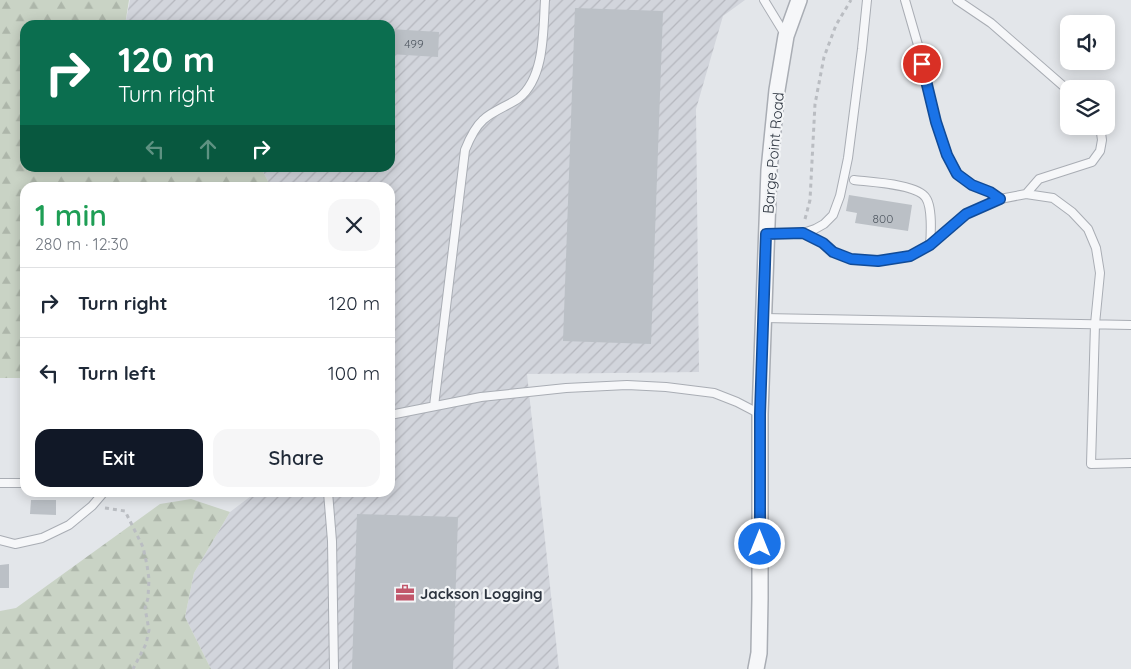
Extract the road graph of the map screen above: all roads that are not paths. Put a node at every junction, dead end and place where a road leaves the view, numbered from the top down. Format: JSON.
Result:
{"nodes":[{"id":1,"x":545,"y":0,"type":"edge"},
{"id":2,"x":764,"y":0,"type":"edge"},
{"id":3,"x":799,"y":0,"type":"edge"},
{"id":4,"x":867,"y":0,"type":"edge"},
{"id":5,"x":905,"y":0,"type":"edge"},
{"id":6,"x":957,"y":0,"type":"edge"},
{"id":7,"x":786,"y":36,"type":"junction"},
{"id":8,"x":1060,"y":83,"type":"edge"},
{"id":9,"x":1101,"y":135,"type":"edge"},
{"id":10,"x":854,"y":180,"type":"dead end"},
{"id":11,"x":1026,"y":194,"type":"junction"},
{"id":12,"x":1000,"y":199,"type":"junction"},
{"id":13,"x":803,"y":233,"type":"junction"},
{"id":14,"x":766,"y":234,"type":"junction"},
{"id":15,"x":930,"y":245,"type":"junction"},
{"id":16,"x":764,"y":318,"type":"junction"},
{"id":17,"x":1096,"y":324,"type":"junction"},
{"id":18,"x":1131,"y":325,"type":"edge"},
{"id":19,"x":434,"y":406,"type":"junction"},
{"id":20,"x":395,"y":413,"type":"edge"},
{"id":21,"x":760,"y":414,"type":"junction"},
{"id":22,"x":1131,"y":463,"type":"edge"},
{"id":23,"x":0,"y":483,"type":"edge"},
{"id":24,"x":20,"y":483,"type":"edge"},
{"id":25,"x":100,"y":497,"type":"edge"},
{"id":26,"x":328,"y":497,"type":"edge"},
{"id":27,"x":0,"y":540,"type":"edge"},
{"id":28,"x":334,"y":669,"type":"edge"},
{"id":29,"x":756,"y":669,"type":"edge"}],
"edges":[{"from":1,"to":19,"type":"lane"},
{"from":2,"to":7,"type":"lane"},
{"from":3,"to":7,"type":"street","name":"Barge Point Road"},
{"from":4,"to":13,"type":"lane"},
{"from":5,"to":12,"type":"lane"},
{"from":6,"to":8,"type":"lane"},
{"from":7,"to":14,"type":"street","name":"Barge Point Road"},
{"from":9,"to":11,"type":"lane"},
{"from":10,"to":15,"type":"lane"},
{"from":11,"to":12,"type":"lane"},
{"from":11,"to":17,"type":"lane"},
{"from":12,"to":15,"type":"lane"},
{"from":13,"to":14,"type":"lane"},
{"from":13,"to":15,"type":"lane"},
{"from":14,"to":16,"type":"street","name":"Barge Point Road"},
{"from":16,"to":17,"type":"lane"},
{"from":16,"to":21,"type":"street","name":"Barge Point Road"},
{"from":17,"to":18,"type":"lane"},
{"from":17,"to":22,"type":"lane"},
{"from":19,"to":20,"type":"lane"},
{"from":19,"to":21,"type":"lane"},
{"from":21,"to":29,"type":"street","name":"Barge Point Road"},
{"from":23,"to":24,"type":"lane"},
{"from":25,"to":27,"type":"lane"},
{"from":26,"to":28,"type":"lane"}]}
